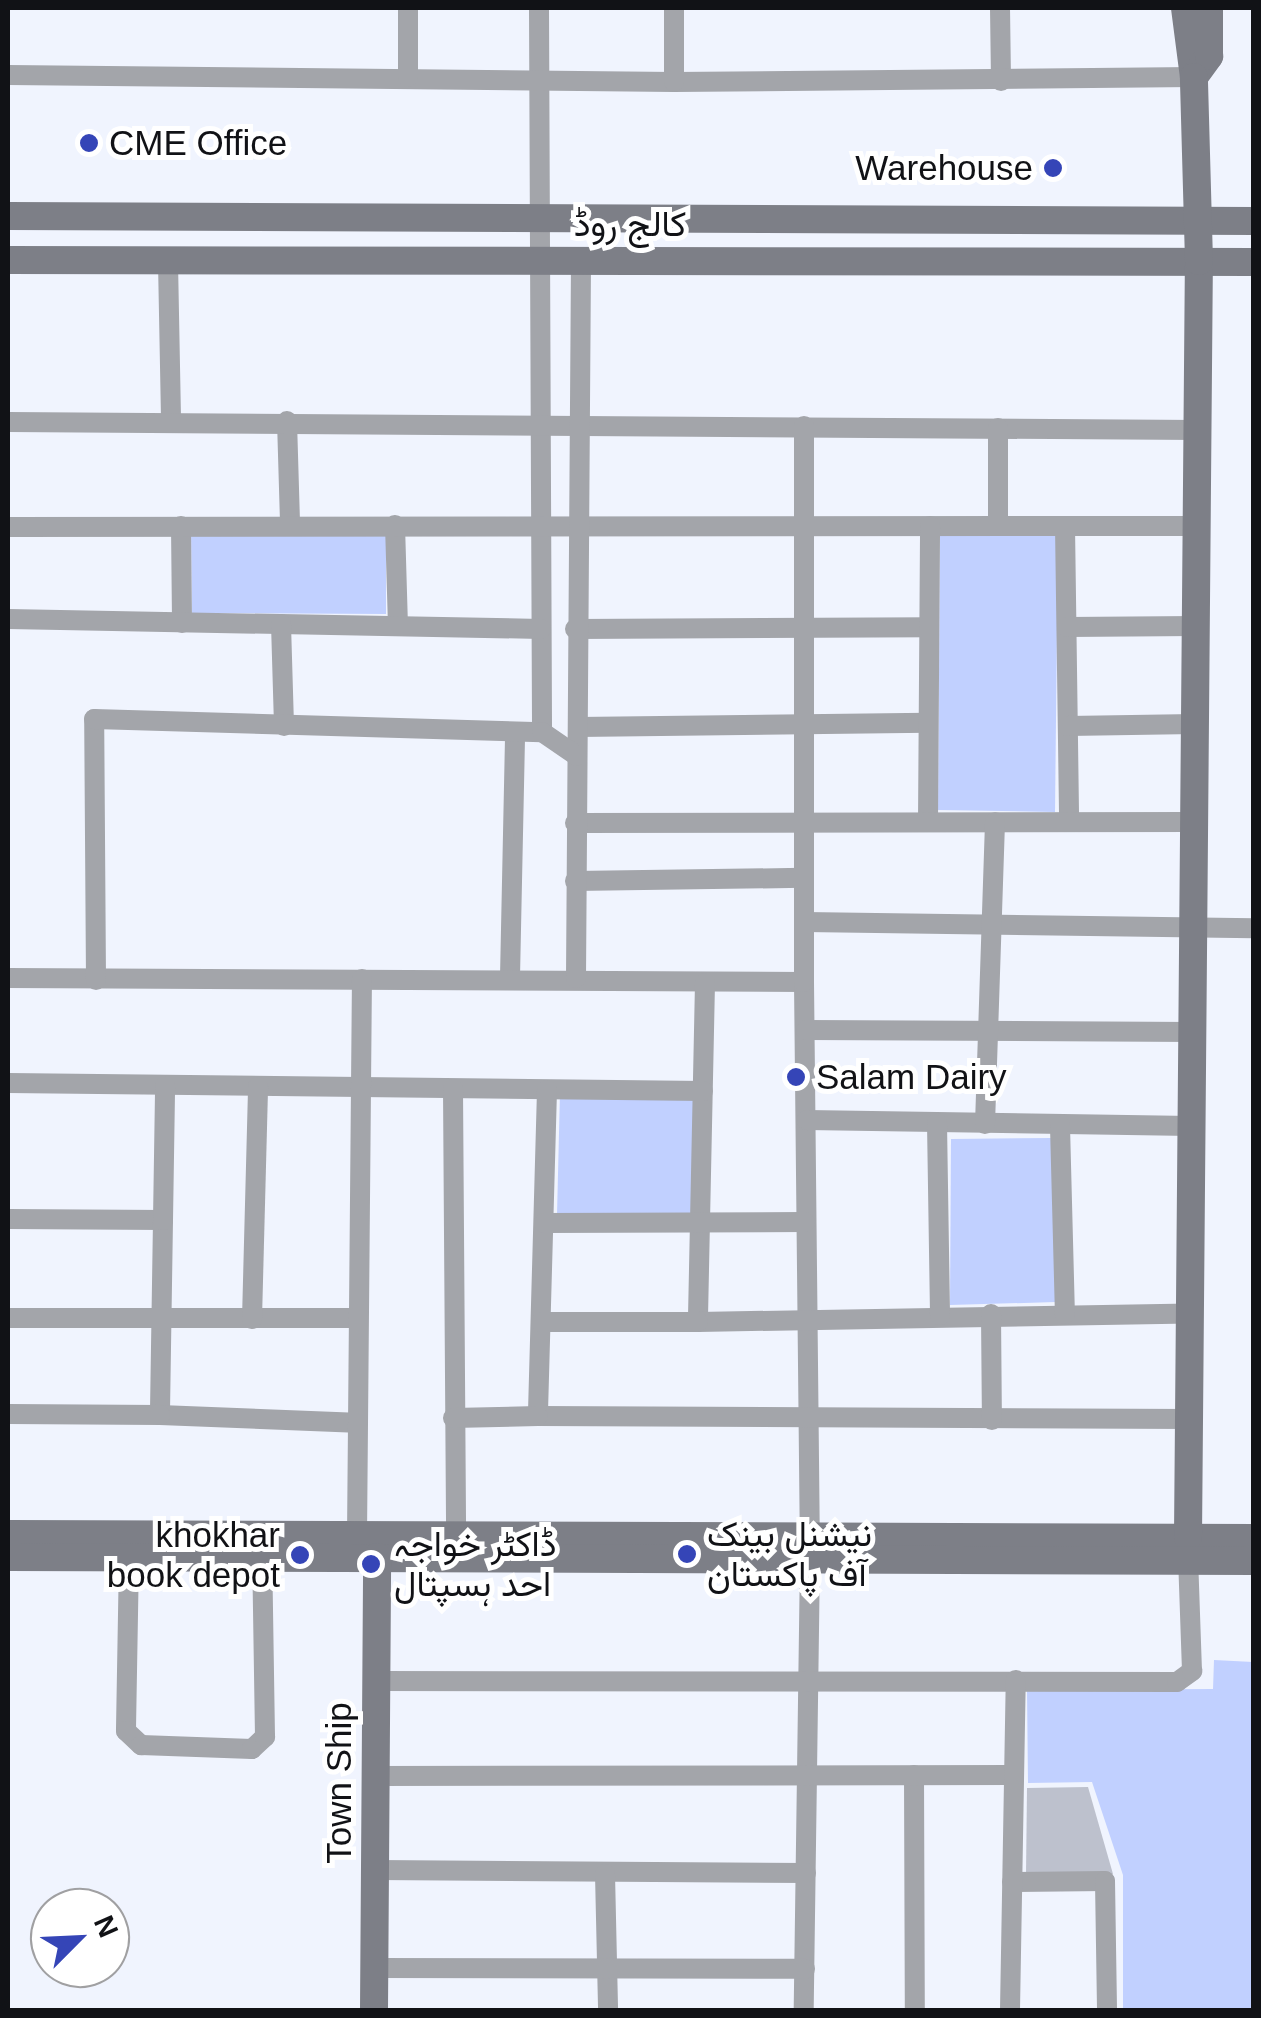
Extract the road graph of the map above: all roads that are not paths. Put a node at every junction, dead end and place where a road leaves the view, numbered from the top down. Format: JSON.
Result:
{"nodes":[{"id":1,"x":408,"y":8,"type":"edge"},
{"id":2,"x":539,"y":8,"type":"edge"},
{"id":3,"x":674,"y":8,"type":"edge"},
{"id":4,"x":1000,"y":8,"type":"edge"},
{"id":5,"x":1186,"y":8,"type":"edge"},
{"id":6,"x":1209,"y":8,"type":"edge"},
{"id":7,"x":8,"y":75,"type":"edge"},
{"id":8,"x":408,"y":77,"type":"junction"},
{"id":9,"x":539,"y":78,"type":"junction"},
{"id":10,"x":1194,"y":78,"type":"junction"},
{"id":11,"x":1002,"y":80,"type":"junction"},
{"id":12,"x":674,"y":82,"type":"junction"},
{"id":13,"x":8,"y":216,"type":"edge"},
{"id":14,"x":541,"y":217,"type":"junction"},
{"id":15,"x":1197,"y":220,"type":"junction"},
{"id":16,"x":1254,"y":221,"type":"edge"},
{"id":17,"x":8,"y":260,"type":"edge"},
{"id":18,"x":581,"y":261,"type":"junction"},
{"id":19,"x":168,"y":262,"type":"junction"},
{"id":20,"x":540,"y":262,"type":"junction"},
{"id":21,"x":1199,"y":262,"type":"junction"},
{"id":22,"x":1254,"y":262,"type":"edge"},
{"id":23,"x":171,"y":419,"type":"junction"},
{"id":24,"x":287,"y":421,"type":"junction"},
{"id":25,"x":8,"y":422,"type":"edge"},
{"id":26,"x":541,"y":424,"type":"junction"},
{"id":27,"x":580,"y":424,"type":"junction"},
{"id":28,"x":804,"y":426,"type":"junction"},
{"id":29,"x":998,"y":428,"type":"junction"},
{"id":30,"x":1197,"y":430,"type":"junction"},
{"id":31,"x":290,"y":524,"type":"junction"},
{"id":32,"x":396,"y":525,"type":"junction"},
{"id":33,"x":182,"y":526,"type":"junction"},
{"id":34,"x":930,"y":526,"type":"junction"},
{"id":35,"x":998,"y":526,"type":"junction"},
{"id":36,"x":1065,"y":526,"type":"junction"},
{"id":37,"x":1197,"y":526,"type":"junction"},
{"id":38,"x":804,"y":527,"type":"junction"},
{"id":39,"x":8,"y":528,"type":"edge"},
{"id":40,"x":541,"y":528,"type":"junction"},
{"id":41,"x":579,"y":528,"type":"junction"},
{"id":42,"x":8,"y":620,"type":"edge"},
{"id":43,"x":182,"y":622,"type":"junction"},
{"id":44,"x":281,"y":624,"type":"junction"},
{"id":45,"x":398,"y":626,"type":"junction"},
{"id":46,"x":1196,"y":626,"type":"junction"},
{"id":47,"x":929,"y":627,"type":"junction"},
{"id":48,"x":1067,"y":627,"type":"junction"},
{"id":49,"x":804,"y":628,"type":"junction"},
{"id":50,"x":541,"y":629,"type":"junction"},
{"id":51,"x":575,"y":629,"type":"junction"},
{"id":52,"x":928,"y":723,"type":"junction"},
{"id":53,"x":804,"y":724,"type":"junction"},
{"id":54,"x":1196,"y":724,"type":"junction"},
{"id":55,"x":284,"y":726,"type":"junction"},
{"id":56,"x":578,"y":726,"type":"junction"},
{"id":57,"x":1068,"y":726,"type":"junction"},
{"id":58,"x":515,"y":732,"type":"junction"},
{"id":59,"x":542,"y":732,"type":"junction"},
{"id":60,"x":577,"y":756,"type":"junction"},
{"id":61,"x":575,"y":822,"type":"junction"},
{"id":62,"x":804,"y":822,"type":"junction"},
{"id":63,"x":928,"y":822,"type":"junction"},
{"id":64,"x":995,"y":822,"type":"junction"},
{"id":65,"x":1070,"y":822,"type":"junction"},
{"id":66,"x":1195,"y":822,"type":"junction"},
{"id":67,"x":803,"y":878,"type":"junction"},
{"id":68,"x":576,"y":881,"type":"junction"},
{"id":69,"x":805,"y":922,"type":"junction"},
{"id":70,"x":989,"y":924,"type":"junction"},
{"id":71,"x":1194,"y":926,"type":"junction"},
{"id":72,"x":1254,"y":928,"type":"edge"},
{"id":73,"x":510,"y":977,"type":"junction"},
{"id":74,"x":8,"y":978,"type":"edge"},
{"id":75,"x":576,"y":978,"type":"junction"},
{"id":76,"x":362,"y":979,"type":"junction"},
{"id":77,"x":96,"y":980,"type":"junction"},
{"id":78,"x":804,"y":982,"type":"junction"},
{"id":79,"x":705,"y":984,"type":"junction"},
{"id":80,"x":806,"y":1030,"type":"junction"},
{"id":81,"x":1192,"y":1032,"type":"junction"},
{"id":82,"x":986,"y":1033,"type":"junction"},
{"id":83,"x":8,"y":1083,"type":"edge"},
{"id":84,"x":165,"y":1086,"type":"junction"},
{"id":85,"x":258,"y":1087,"type":"junction"},
{"id":86,"x":361,"y":1089,"type":"junction"},
{"id":87,"x":453,"y":1090,"type":"junction"},
{"id":88,"x":547,"y":1090,"type":"junction"},
{"id":89,"x":703,"y":1092,"type":"junction"},
{"id":90,"x":807,"y":1120,"type":"junction"},
{"id":91,"x":937,"y":1123,"type":"junction"},
{"id":92,"x":985,"y":1124,"type":"junction"},
{"id":93,"x":1060,"y":1126,"type":"junction"},
{"id":94,"x":1192,"y":1126,"type":"junction"},
{"id":95,"x":8,"y":1218,"type":"edge"},
{"id":96,"x":162,"y":1220,"type":"junction"},
{"id":97,"x":700,"y":1221,"type":"junction"},
{"id":98,"x":805,"y":1222,"type":"junction"},
{"id":99,"x":544,"y":1223,"type":"junction"},
{"id":100,"x":1190,"y":1313,"type":"junction"},
{"id":101,"x":991,"y":1314,"type":"junction"},
{"id":102,"x":1065,"y":1314,"type":"junction"},
{"id":103,"x":940,"y":1315,"type":"junction"},
{"id":104,"x":804,"y":1316,"type":"junction"},
{"id":105,"x":8,"y":1318,"type":"edge"},
{"id":106,"x":357,"y":1318,"type":"junction"},
{"id":107,"x":252,"y":1319,"type":"junction"},
{"id":108,"x":161,"y":1320,"type":"junction"},
{"id":109,"x":541,"y":1322,"type":"junction"},
{"id":110,"x":698,"y":1322,"type":"junction"},
{"id":111,"x":8,"y":1414,"type":"edge"},
{"id":112,"x":160,"y":1414,"type":"junction"},
{"id":113,"x":538,"y":1416,"type":"junction"},
{"id":114,"x":453,"y":1418,"type":"junction"},
{"id":115,"x":992,"y":1420,"type":"junction"},
{"id":116,"x":1188,"y":1420,"type":"junction"},
{"id":117,"x":805,"y":1421,"type":"junction"},
{"id":118,"x":356,"y":1423,"type":"junction"},
{"id":119,"x":8,"y":1534,"type":"edge"},
{"id":120,"x":357,"y":1536,"type":"junction"},
{"id":121,"x":456,"y":1537,"type":"junction"},
{"id":122,"x":1254,"y":1538,"type":"edge"},
{"id":123,"x":810,"y":1547,"type":"junction"},
{"id":124,"x":1188,"y":1548,"type":"junction"},
{"id":125,"x":262,"y":1556,"type":"junction"},
{"id":126,"x":8,"y":1557,"type":"edge"},
{"id":127,"x":129,"y":1557,"type":"junction"},
{"id":128,"x":378,"y":1557,"type":"junction"},
{"id":129,"x":1254,"y":1561,"type":"edge"},
{"id":130,"x":809,"y":1678,"type":"junction"},
{"id":131,"x":1016,"y":1680,"type":"junction"},
{"id":132,"x":378,"y":1681,"type":"junction"},
{"id":133,"x":808,"y":1775,"type":"junction"},
{"id":134,"x":914,"y":1775,"type":"junction"},
{"id":135,"x":1014,"y":1775,"type":"junction"},
{"id":136,"x":375,"y":1776,"type":"junction"},
{"id":137,"x":376,"y":1870,"type":"junction"},
{"id":138,"x":806,"y":1873,"type":"junction"},
{"id":139,"x":605,"y":1874,"type":"junction"},
{"id":140,"x":1012,"y":1882,"type":"junction"},
{"id":141,"x":376,"y":1968,"type":"junction"},
{"id":142,"x":805,"y":1969,"type":"junction"},
{"id":143,"x":608,"y":1970,"type":"junction"},
{"id":144,"x":374,"y":2010,"type":"edge"},
{"id":145,"x":608,"y":2010,"type":"edge"},
{"id":146,"x":804,"y":2010,"type":"edge"},
{"id":147,"x":915,"y":2010,"type":"edge"},
{"id":148,"x":1010,"y":2010,"type":"edge"},
{"id":149,"x":1107,"y":2010,"type":"edge"}],
"edges":[{"from":1,"to":8,"type":"street"},
{"from":2,"to":9,"type":"street"},
{"from":3,"to":12,"type":"street"},
{"from":4,"to":11,"type":"street"},
{"from":5,"to":10,"type":"main road"},
{"from":6,"to":10,"type":"main road"},
{"from":7,"to":8,"type":"street"},
{"from":8,"to":9,"type":"street"},
{"from":9,"to":12,"type":"street"},
{"from":9,"to":14,"type":"street"},
{"from":10,"to":11,"type":"street"},
{"from":10,"to":15,"type":"main road"},
{"from":11,"to":12,"type":"street"},
{"from":13,"to":14,"type":"main road","name":"کالج روڈ"},
{"from":14,"to":15,"type":"main road","name":"کالج روڈ"},
{"from":14,"to":20,"type":"street"},
{"from":15,"to":16,"type":"main road","name":"کالج روڈ"},
{"from":15,"to":21,"type":"main road"},
{"from":17,"to":19,"type":"main road","name":"کالج روڈ"},
{"from":18,"to":20,"type":"main road","name":"کالج روڈ"},
{"from":18,"to":21,"type":"main road","name":"کالج روڈ"},
{"from":18,"to":27,"type":"street"},
{"from":19,"to":20,"type":"main road","name":"کالج روڈ"},
{"from":19,"to":23,"type":"street"},
{"from":20,"to":26,"type":"street"},
{"from":21,"to":22,"type":"main road","name":"کالج روڈ"},
{"from":21,"to":30,"type":"main road"},
{"from":23,"to":24,"type":"street"},
{"from":23,"to":25,"type":"street"},
{"from":24,"to":26,"type":"street"},
{"from":24,"to":31,"type":"street"},
{"from":26,"to":27,"type":"street"},
{"from":26,"to":40,"type":"street"},
{"from":27,"to":28,"type":"street"},
{"from":27,"to":41,"type":"street"},
{"from":28,"to":29,"type":"street"},
{"from":28,"to":38,"type":"street"},
{"from":29,"to":30,"type":"street"},
{"from":29,"to":35,"type":"street"},
{"from":30,"to":37,"type":"main road"},
{"from":31,"to":32,"type":"street"},
{"from":31,"to":33,"type":"street"},
{"from":32,"to":40,"type":"street"},
{"from":32,"to":45,"type":"street"},
{"from":33,"to":39,"type":"street"},
{"from":33,"to":43,"type":"street"},
{"from":34,"to":35,"type":"street"},
{"from":34,"to":38,"type":"street"},
{"from":34,"to":47,"type":"street"},
{"from":35,"to":36,"type":"street"},
{"from":36,"to":37,"type":"street"},
{"from":36,"to":48,"type":"street"},
{"from":37,"to":46,"type":"main road"},
{"from":38,"to":41,"type":"street"},
{"from":38,"to":49,"type":"street"},
{"from":40,"to":41,"type":"street"},
{"from":40,"to":50,"type":"street"},
{"from":41,"to":51,"type":"street"},
{"from":42,"to":43,"type":"street"},
{"from":43,"to":44,"type":"street"},
{"from":44,"to":45,"type":"street"},
{"from":44,"to":55,"type":"street"},
{"from":45,"to":50,"type":"street"},
{"from":46,"to":48,"type":"street"},
{"from":46,"to":54,"type":"main road"},
{"from":47,"to":49,"type":"street"},
{"from":47,"to":52,"type":"street"},
{"from":48,"to":57,"type":"street"},
{"from":49,"to":51,"type":"street"},
{"from":49,"to":53,"type":"street"},
{"from":50,"to":59,"type":"street"},
{"from":51,"to":56,"type":"street"},
{"from":52,"to":53,"type":"street"},
{"from":52,"to":63,"type":"street"},
{"from":53,"to":56,"type":"street"},
{"from":53,"to":62,"type":"street"},
{"from":54,"to":57,"type":"street"},
{"from":54,"to":66,"type":"main road"},
{"from":55,"to":58,"type":"street"},
{"from":55,"to":77,"type":"street"},
{"from":56,"to":60,"type":"street"},
{"from":57,"to":65,"type":"street"},
{"from":58,"to":59,"type":"street"},
{"from":58,"to":73,"type":"street"},
{"from":59,"to":60,"type":"street"},
{"from":60,"to":61,"type":"street"},
{"from":61,"to":62,"type":"street"},
{"from":61,"to":68,"type":"street"},
{"from":62,"to":63,"type":"street"},
{"from":62,"to":67,"type":"street"},
{"from":63,"to":64,"type":"street"},
{"from":64,"to":65,"type":"street"},
{"from":64,"to":70,"type":"street"},
{"from":65,"to":66,"type":"street"},
{"from":66,"to":71,"type":"main road"},
{"from":67,"to":68,"type":"street"},
{"from":67,"to":69,"type":"street"},
{"from":68,"to":75,"type":"street"},
{"from":69,"to":70,"type":"street"},
{"from":69,"to":78,"type":"street"},
{"from":70,"to":71,"type":"street"},
{"from":70,"to":82,"type":"street"},
{"from":71,"to":72,"type":"street"},
{"from":71,"to":81,"type":"main road"},
{"from":73,"to":75,"type":"street"},
{"from":73,"to":76,"type":"street"},
{"from":74,"to":77,"type":"street"},
{"from":75,"to":79,"type":"street"},
{"from":76,"to":77,"type":"street"},
{"from":76,"to":86,"type":"street"},
{"from":78,"to":79,"type":"street"},
{"from":78,"to":80,"type":"street"},
{"from":79,"to":89,"type":"street"},
{"from":80,"to":82,"type":"street"},
{"from":80,"to":90,"type":"street"},
{"from":81,"to":82,"type":"street"},
{"from":81,"to":94,"type":"main road"},
{"from":82,"to":92,"type":"street"},
{"from":83,"to":84,"type":"street"},
{"from":84,"to":85,"type":"street"},
{"from":84,"to":96,"type":"street"},
{"from":85,"to":86,"type":"street"},
{"from":85,"to":107,"type":"street"},
{"from":86,"to":87,"type":"street"},
{"from":86,"to":106,"type":"street"},
{"from":87,"to":88,"type":"street"},
{"from":87,"to":114,"type":"street"},
{"from":88,"to":89,"type":"street"},
{"from":88,"to":99,"type":"street"},
{"from":89,"to":97,"type":"street"},
{"from":90,"to":91,"type":"street"},
{"from":90,"to":98,"type":"street"},
{"from":91,"to":92,"type":"street"},
{"from":91,"to":103,"type":"street"},
{"from":92,"to":93,"type":"street"},
{"from":93,"to":94,"type":"street"},
{"from":93,"to":102,"type":"street"},
{"from":94,"to":100,"type":"main road"},
{"from":95,"to":96,"type":"street"},
{"from":96,"to":108,"type":"street"},
{"from":97,"to":98,"type":"street"},
{"from":97,"to":99,"type":"street"},
{"from":97,"to":110,"type":"street"},
{"from":98,"to":104,"type":"street"},
{"from":99,"to":109,"type":"street"},
{"from":100,"to":102,"type":"street"},
{"from":100,"to":116,"type":"main road"},
{"from":101,"to":102,"type":"street"},
{"from":101,"to":103,"type":"street"},
{"from":101,"to":115,"type":"street"},
{"from":103,"to":104,"type":"street"},
{"from":104,"to":110,"type":"street"},
{"from":104,"to":117,"type":"street"},
{"from":105,"to":108,"type":"street"},
{"from":106,"to":107,"type":"street"},
{"from":106,"to":118,"type":"street"},
{"from":107,"to":108,"type":"street"},
{"from":108,"to":112,"type":"street"},
{"from":109,"to":110,"type":"street"},
{"from":109,"to":113,"type":"street"},
{"from":111,"to":112,"type":"street"},
{"from":112,"to":118,"type":"street"},
{"from":113,"to":114,"type":"street"},
{"from":113,"to":117,"type":"street"},
{"from":114,"to":121,"type":"street"},
{"from":115,"to":116,"type":"street"},
{"from":115,"to":117,"type":"street"},
{"from":116,"to":124,"type":"main road"},
{"from":117,"to":123,"type":"street"},
{"from":118,"to":120,"type":"street"},
{"from":119,"to":120,"type":"main road"},
{"from":120,"to":121,"type":"main road"},
{"from":121,"to":123,"type":"main road"},
{"from":122,"to":124,"type":"main road"},
{"from":123,"to":124,"type":"main road"},
{"from":123,"to":128,"type":"main road"},
{"from":123,"to":130,"type":"street"},
{"from":124,"to":129,"type":"main road"},
{"from":124,"to":131,"type":"street"},
{"from":125,"to":127,"type":"main road"},
{"from":125,"to":127,"type":"street"},
{"from":125,"to":128,"type":"main road"},
{"from":126,"to":127,"type":"main road"},
{"from":128,"to":132,"type":"main road","name":"Town Ship"},
{"from":130,"to":131,"type":"street"},
{"from":130,"to":132,"type":"street"},
{"from":130,"to":133,"type":"street"},
{"from":131,"to":135,"type":"street"},
{"from":132,"to":136,"type":"main road","name":"Town Ship"},
{"from":133,"to":134,"type":"street"},
{"from":133,"to":136,"type":"street"},
{"from":133,"to":138,"type":"street"},
{"from":134,"to":135,"type":"street"},
{"from":134,"to":147,"type":"street"},
{"from":135,"to":140,"type":"street"},
{"from":136,"to":137,"type":"main road","name":"Town Ship"},
{"from":137,"to":139,"type":"street"},
{"from":137,"to":141,"type":"main road","name":"Town Ship"},
{"from":138,"to":139,"type":"street"},
{"from":138,"to":142,"type":"street"},
{"from":139,"to":143,"type":"street"},
{"from":140,"to":148,"type":"street"},
{"from":140,"to":149,"type":"street"},
{"from":141,"to":143,"type":"street"},
{"from":141,"to":144,"type":"main road","name":"Town Ship"},
{"from":142,"to":143,"type":"street"},
{"from":142,"to":146,"type":"street"},
{"from":143,"to":145,"type":"street"}]}
